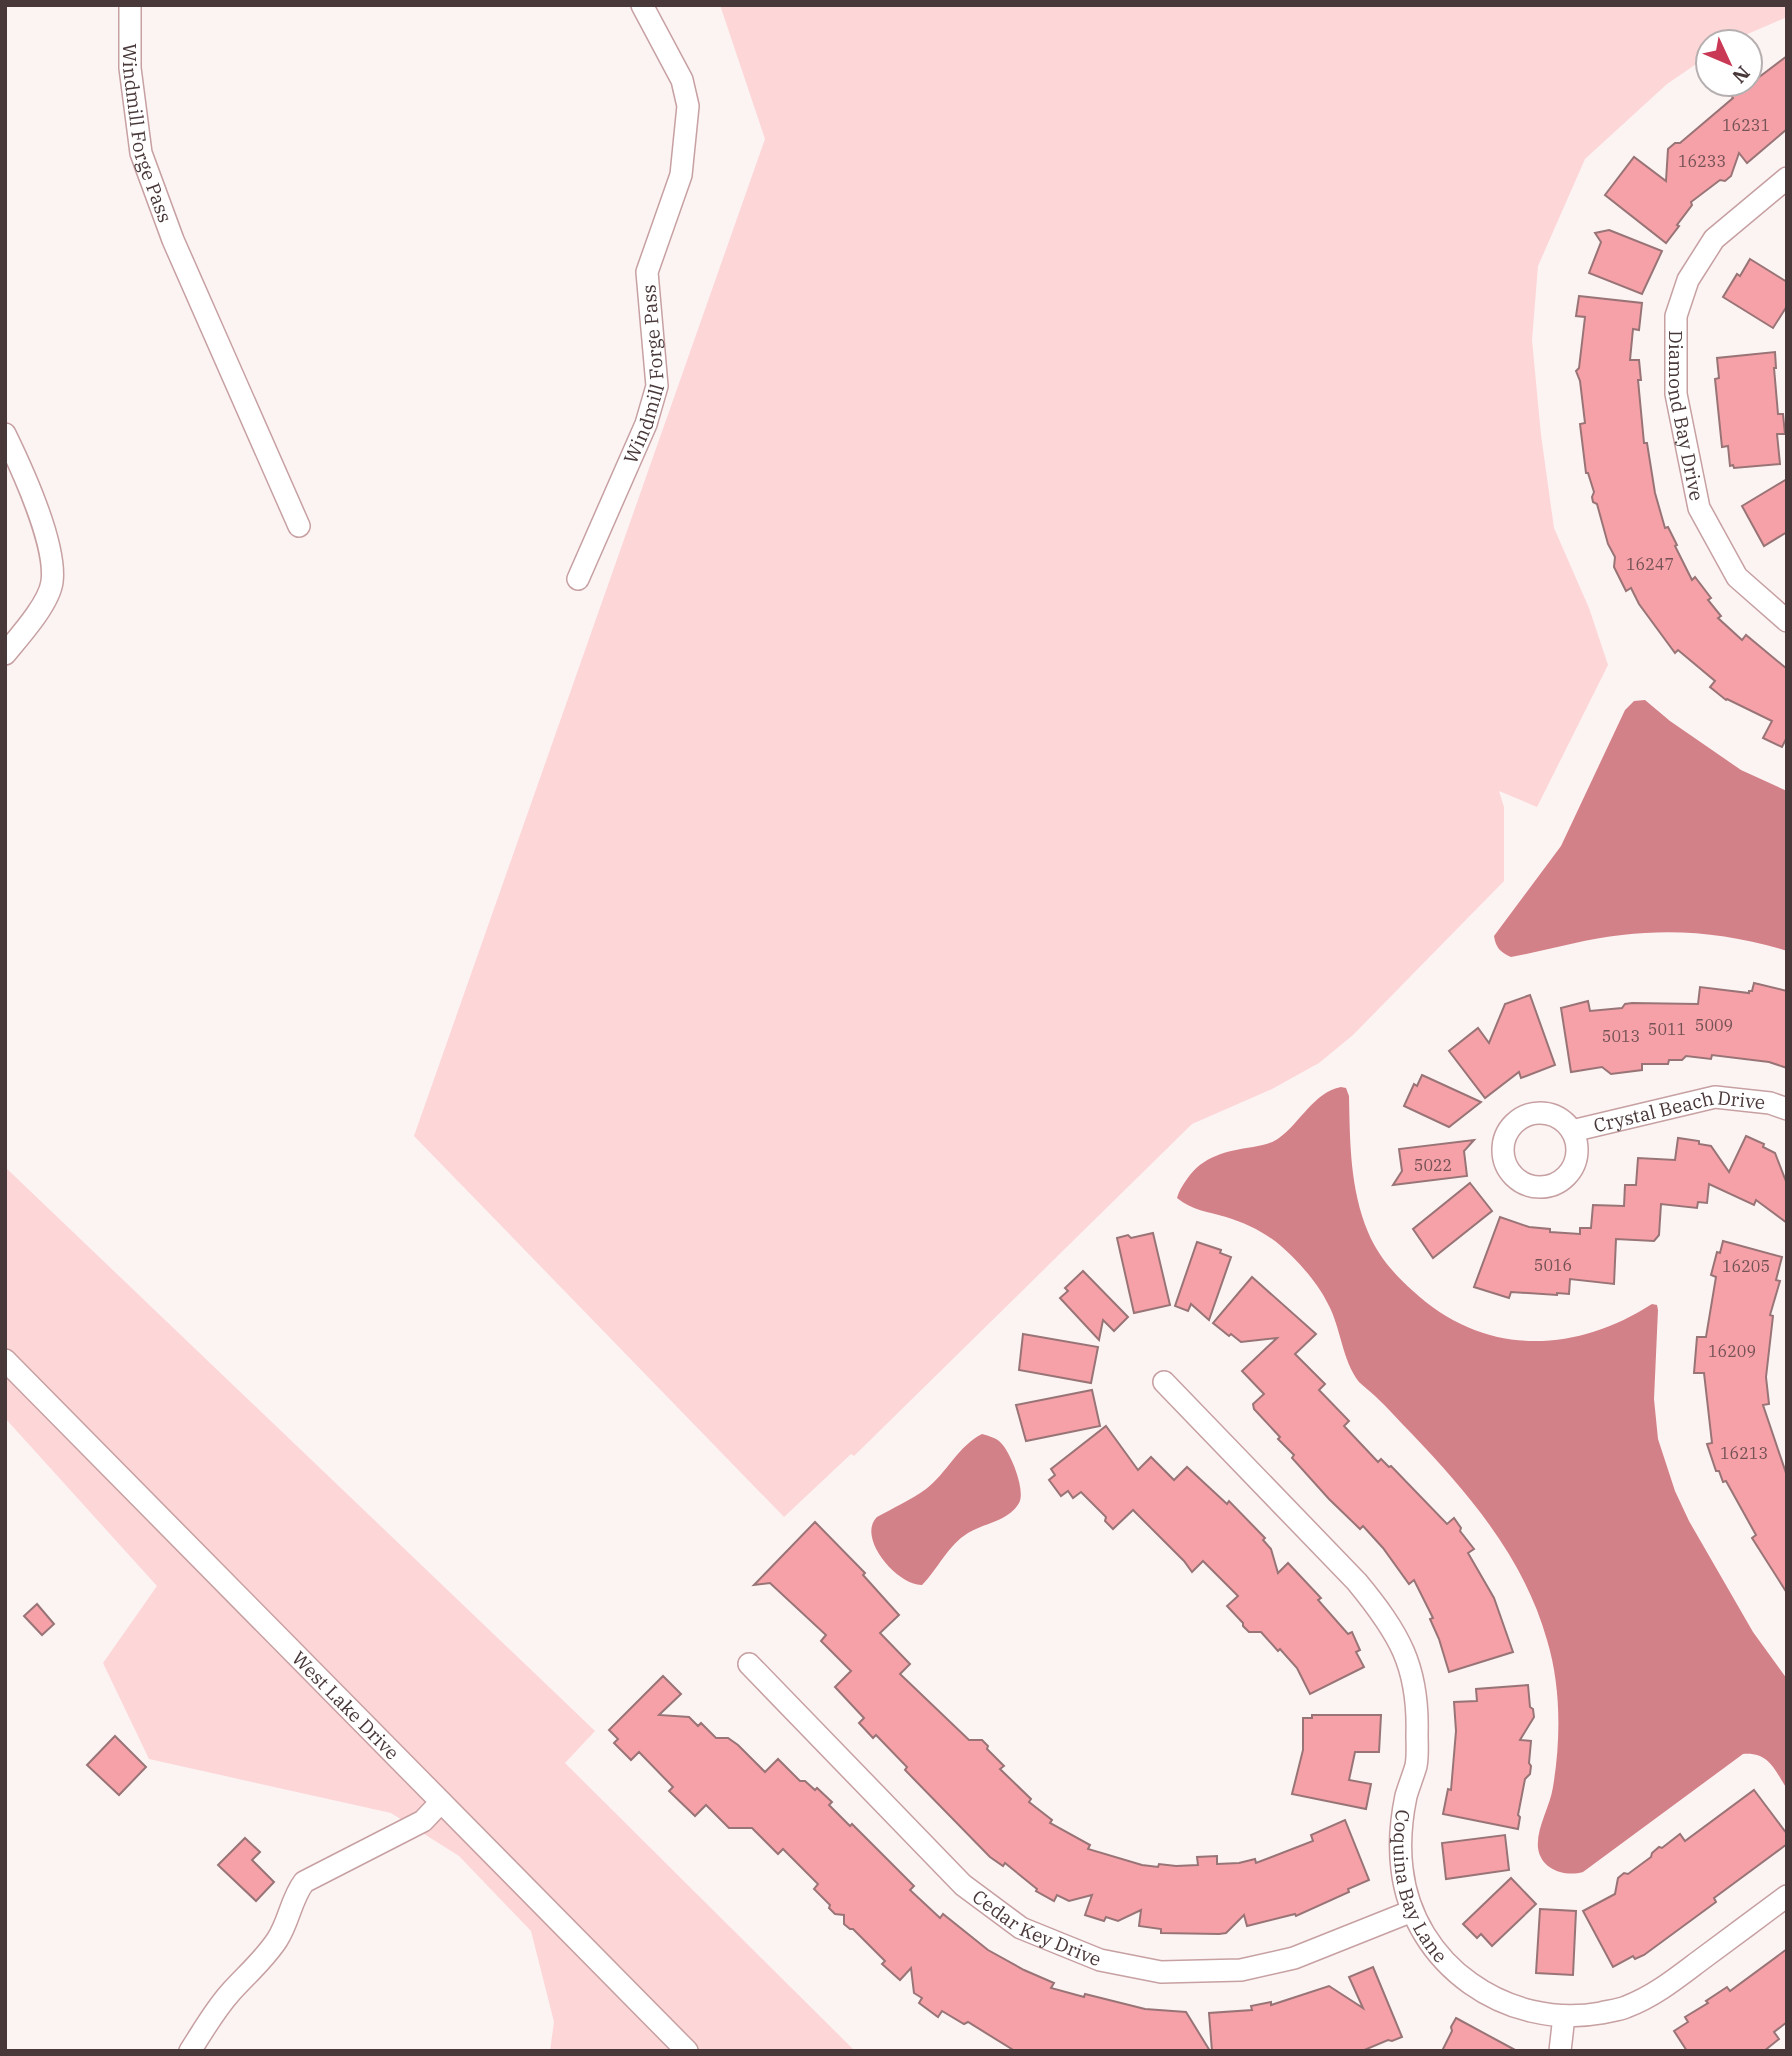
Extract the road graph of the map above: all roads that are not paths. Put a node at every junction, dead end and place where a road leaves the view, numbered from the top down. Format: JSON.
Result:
{"nodes":[{"id":1,"x":130,"y":5,"type":"edge"},
{"id":2,"x":642,"y":5,"type":"edge"},
{"id":3,"x":1787,"y":178,"type":"edge"},
{"id":4,"x":5,"y":435,"type":"edge"},
{"id":5,"x":299,"y":526,"type":"dead end"},
{"id":6,"x":578,"y":579,"type":"dead end"},
{"id":7,"x":1787,"y":621,"type":"edge"},
{"id":8,"x":5,"y":654,"type":"edge"},
{"id":9,"x":1787,"y":1109,"type":"edge"},
{"id":10,"x":1572,"y":1131,"type":"dead end"},
{"id":11,"x":5,"y":1360,"type":"edge"},
{"id":12,"x":1164,"y":1382,"type":"dead end"},
{"id":13,"x":750,"y":1664,"type":"dead end"},
{"id":14,"x":442,"y":1802,"type":"junction"},
{"id":15,"x":1787,"y":1896,"type":"edge"},
{"id":16,"x":1412,"y":1911,"type":"junction"},
{"id":17,"x":1564,"y":2016,"type":"junction"},
{"id":18,"x":190,"y":2051,"type":"edge"},
{"id":19,"x":687,"y":2051,"type":"edge"},
{"id":20,"x":1560,"y":2051,"type":"edge"}],
"edges":[{"from":1,"to":5,"type":"street","name":"Windmill Forge Pass"},
{"from":2,"to":6,"type":"street","name":"Windmill Forge Pass"},
{"from":3,"to":7,"type":"street","name":"Diamond Bay Drive"},
{"from":4,"to":8,"type":"street"},
{"from":9,"to":10,"type":"street","name":"Crystal Beach Drive"},
{"from":11,"to":14,"type":"street","name":"West Lake Drive"},
{"from":12,"to":16,"type":"street","name":"Coquina Bay Lane"},
{"from":13,"to":16,"type":"street","name":"Cedar Key Drive"},
{"from":14,"to":18,"type":"street"},
{"from":14,"to":19,"type":"street","name":"West Lake Drive"},
{"from":15,"to":17,"type":"street","name":"Coquina Bay Lane"},
{"from":16,"to":17,"type":"street","name":"Coquina Bay Lane"},
{"from":17,"to":20,"type":"street"}]}
